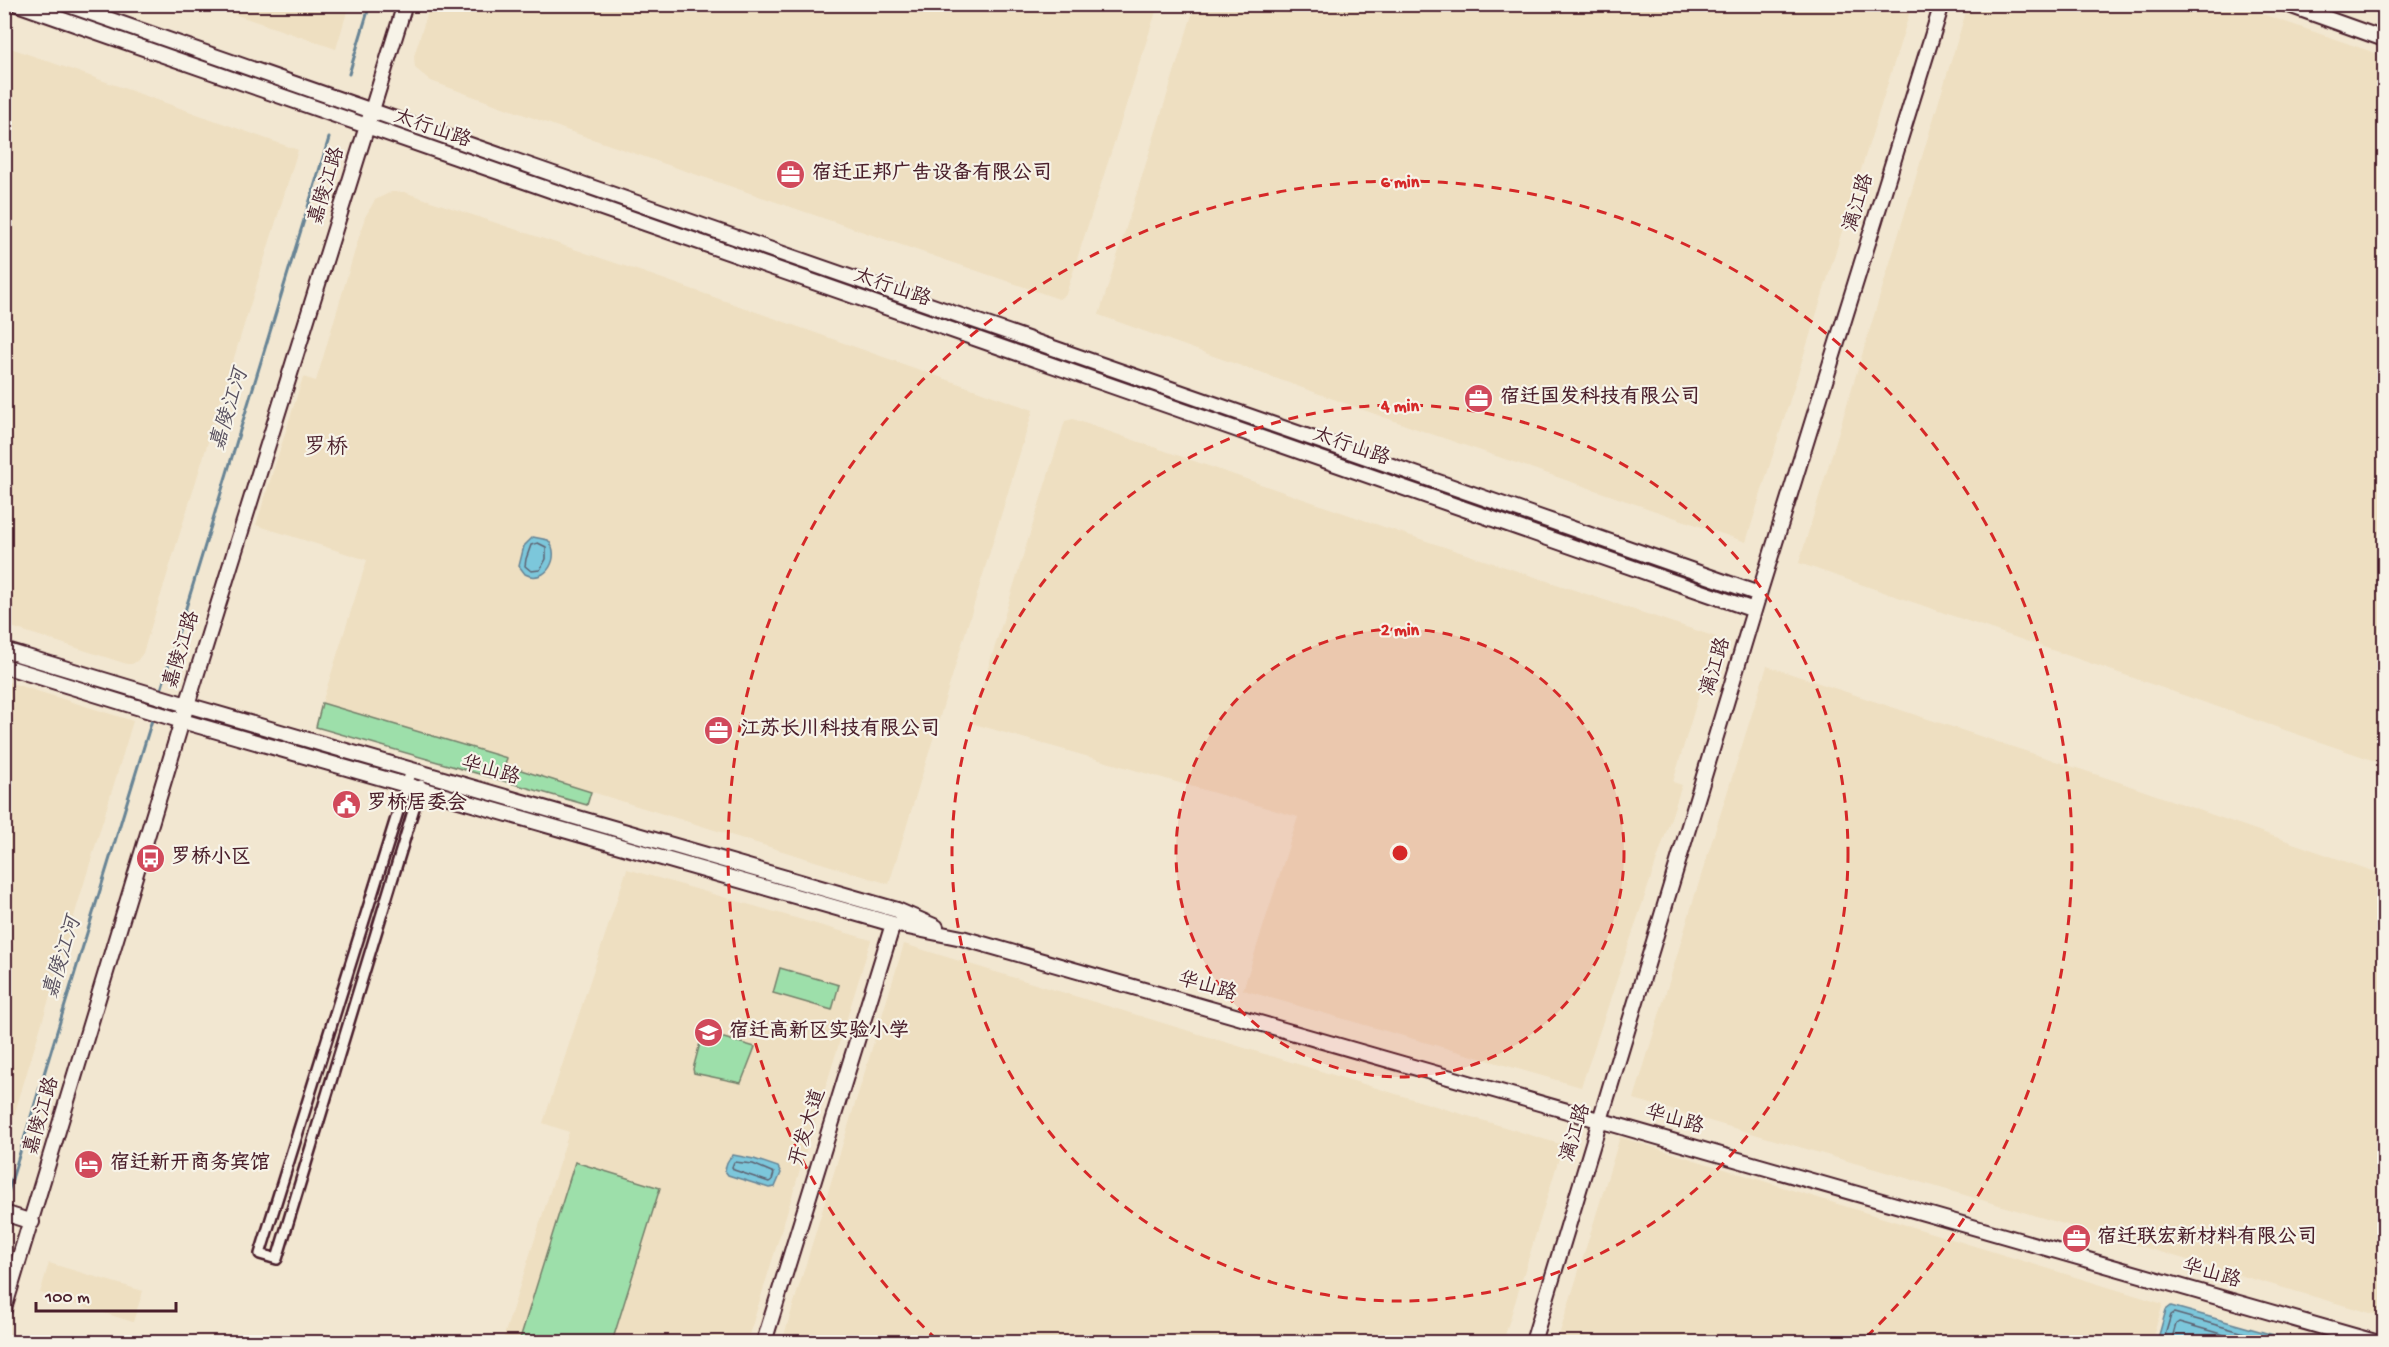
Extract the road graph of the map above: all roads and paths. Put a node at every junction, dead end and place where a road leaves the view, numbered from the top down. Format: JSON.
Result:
{"nodes":[{"id":1,"x":16,"y":4,"type":"edge"},
{"id":2,"x":65,"y":4,"type":"edge"},
{"id":3,"x":405,"y":4,"type":"edge"},
{"id":4,"x":1942,"y":4,"type":"edge"},
{"id":5,"x":2286,"y":4,"type":"edge"},
{"id":6,"x":2385,"y":39,"type":"edge"},
{"id":7,"x":372,"y":111,"type":"junction"},
{"id":8,"x":367,"y":128,"type":"junction"},
{"id":9,"x":1759,"y":594,"type":"junction"},
{"id":10,"x":1754,"y":610,"type":"junction"},
{"id":11,"x":4,"y":650,"type":"edge"},
{"id":12,"x":4,"y":666,"type":"edge"},
{"id":13,"x":187,"y":705,"type":"junction"},
{"id":14,"x":182,"y":720,"type":"junction"},
{"id":15,"x":418,"y":772,"type":"junction"},
{"id":16,"x":413,"y":786,"type":"junction"},
{"id":17,"x":893,"y":924,"type":"junction"},
{"id":18,"x":962,"y":939,"type":"junction"},
{"id":19,"x":1601,"y":1120,"type":"junction"},
{"id":20,"x":4,"y":1213,"type":"edge"},
{"id":21,"x":32,"y":1222,"type":"junction"},
{"id":22,"x":4,"y":1309,"type":"edge"},
{"id":23,"x":764,"y":1342,"type":"edge"},
{"id":24,"x":1533,"y":1342,"type":"edge"},
{"id":25,"x":2375,"y":1342,"type":"edge"}],
"edges":[{"from":1,"to":8,"type":"street","name":"太行山路"},
{"from":2,"to":7,"type":"street","name":"太行山路"},
{"from":3,"to":7,"type":"street","name":"嘉陵江路"},
{"from":4,"to":9,"type":"street","name":"漓江路"},
{"from":5,"to":6,"type":"street"},
{"from":7,"to":8,"type":"street","name":"嘉陵江路"},
{"from":7,"to":9,"type":"street","name":"太行山路"},
{"from":8,"to":10,"type":"street","name":"太行山路"},
{"from":8,"to":13,"type":"street","name":"嘉陵江路"},
{"from":9,"to":10,"type":"street","name":"漓江路"},
{"from":10,"to":19,"type":"street","name":"漓江路"},
{"from":11,"to":13,"type":"street","name":"华山路"},
{"from":12,"to":14,"type":"street","name":"华山路"},
{"from":13,"to":14,"type":"street","name":"嘉陵江路"},
{"from":13,"to":15,"type":"street","name":"华山路"},
{"from":14,"to":16,"type":"street","name":"华山路"},
{"from":14,"to":21,"type":"street","name":"嘉陵江路"},
{"from":15,"to":16,"type":"street"},
{"from":15,"to":18,"type":"street","name":"华山路"},
{"from":16,"to":16,"type":"street"},
{"from":16,"to":17,"type":"street","name":"华山路"},
{"from":17,"to":18,"type":"street","name":"华山路"},
{"from":17,"to":23,"type":"street","name":"开发大道"},
{"from":18,"to":19,"type":"street","name":"华山路"},
{"from":19,"to":24,"type":"street","name":"漓江路"},
{"from":19,"to":25,"type":"street","name":"华山路"},
{"from":20,"to":21,"type":"street"},
{"from":21,"to":22,"type":"street","name":"嘉陵江路"}]}
